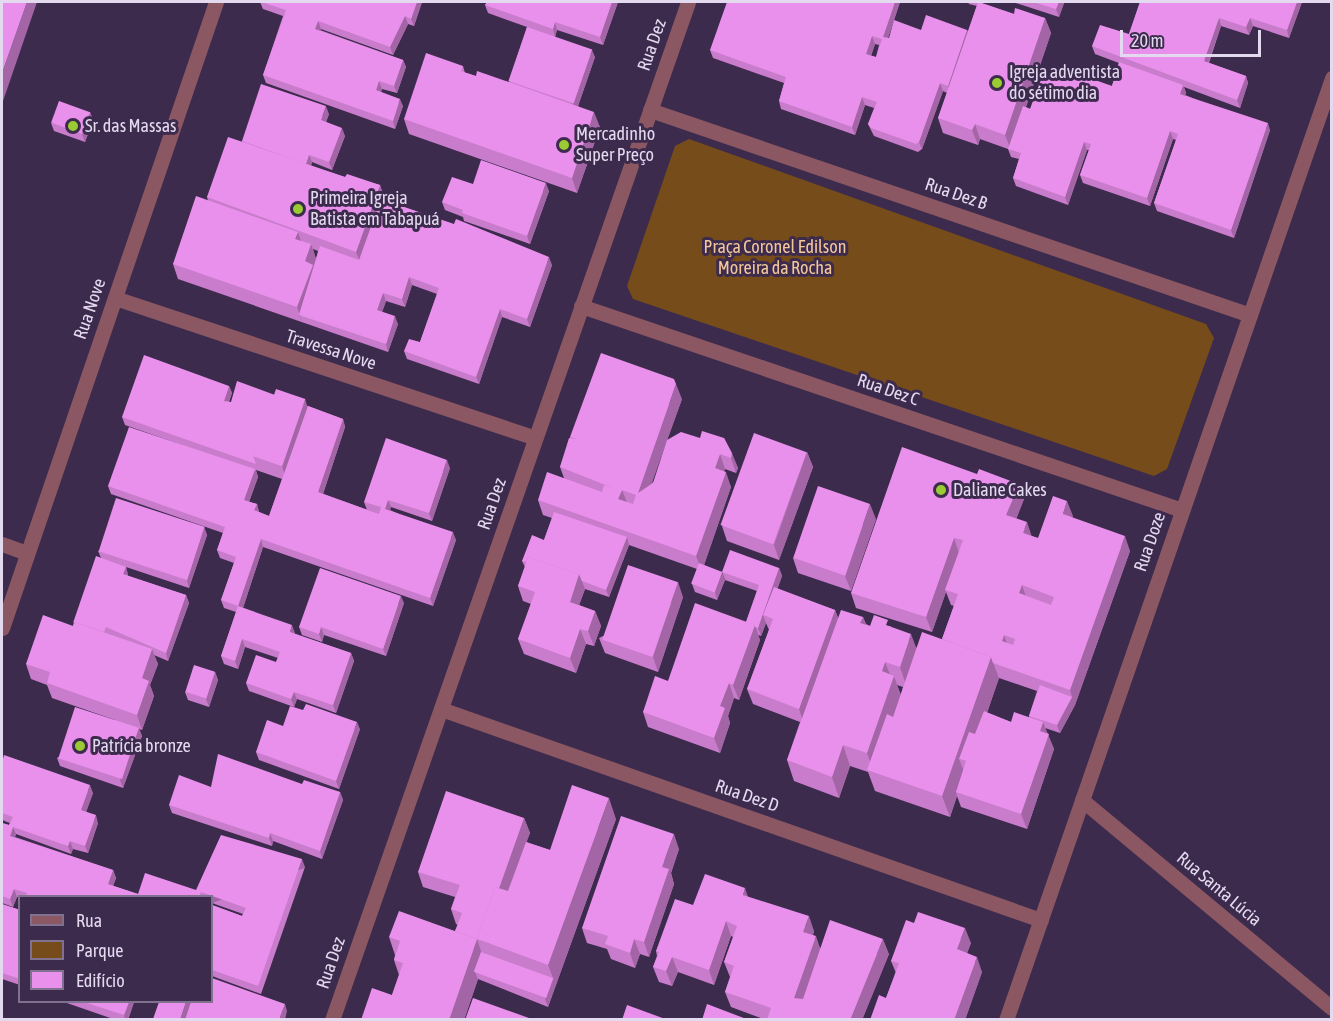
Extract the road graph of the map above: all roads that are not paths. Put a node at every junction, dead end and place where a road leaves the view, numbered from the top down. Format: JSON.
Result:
{"nodes":[{"id":1,"x":216,"y":2,"type":"edge"},
{"id":2,"x":688,"y":2,"type":"edge"},
{"id":3,"x":1331,"y":84,"type":"edge"},
{"id":4,"x":650,"y":110,"type":"junction"},
{"id":5,"x":115,"y":298,"type":"junction"},
{"id":6,"x":581,"y":306,"type":"junction"},
{"id":7,"x":1250,"y":315,"type":"junction"},
{"id":8,"x":535,"y":438,"type":"junction"},
{"id":9,"x":1182,"y":510,"type":"junction"},
{"id":10,"x":2,"y":544,"type":"edge"},
{"id":11,"x":27,"y":553,"type":"junction"},
{"id":12,"x":2,"y":628,"type":"edge"},
{"id":13,"x":441,"y":709,"type":"junction"},
{"id":14,"x":1082,"y":800,"type":"junction"},
{"id":15,"x":1041,"y":920,"type":"junction"},
{"id":16,"x":1332,"y":1008,"type":"edge"},
{"id":17,"x":332,"y":1020,"type":"edge"},
{"id":18,"x":1006,"y":1020,"type":"edge"}],
"edges":[{"from":1,"to":5,"type":"street","name":"Rua Nove"},
{"from":2,"to":4,"type":"street","name":"Rua Dez"},
{"from":3,"to":7,"type":"street","name":"Rua Doze"},
{"from":4,"to":6,"type":"street","name":"Rua Dez"},
{"from":4,"to":7,"type":"street","name":"Rua Dez B"},
{"from":5,"to":8,"type":"street","name":"Travessa Nove"},
{"from":5,"to":11,"type":"street","name":"Rua Nove"},
{"from":6,"to":8,"type":"street","name":"Rua Dez"},
{"from":6,"to":9,"type":"street","name":"Rua Dez C"},
{"from":7,"to":9,"type":"street","name":"Rua Doze"},
{"from":8,"to":13,"type":"street","name":"Rua Dez"},
{"from":9,"to":14,"type":"street","name":"Rua Doze"},
{"from":10,"to":11,"type":"street"},
{"from":11,"to":12,"type":"street","name":"Rua Nove"},
{"from":13,"to":15,"type":"street","name":"Rua Dez D"},
{"from":13,"to":17,"type":"street","name":"Rua Dez"},
{"from":14,"to":15,"type":"street","name":"Rua Doze"},
{"from":14,"to":16,"type":"street","name":"Rua Santa Lúcia"},
{"from":15,"to":18,"type":"street","name":"Rua Doze"}]}
